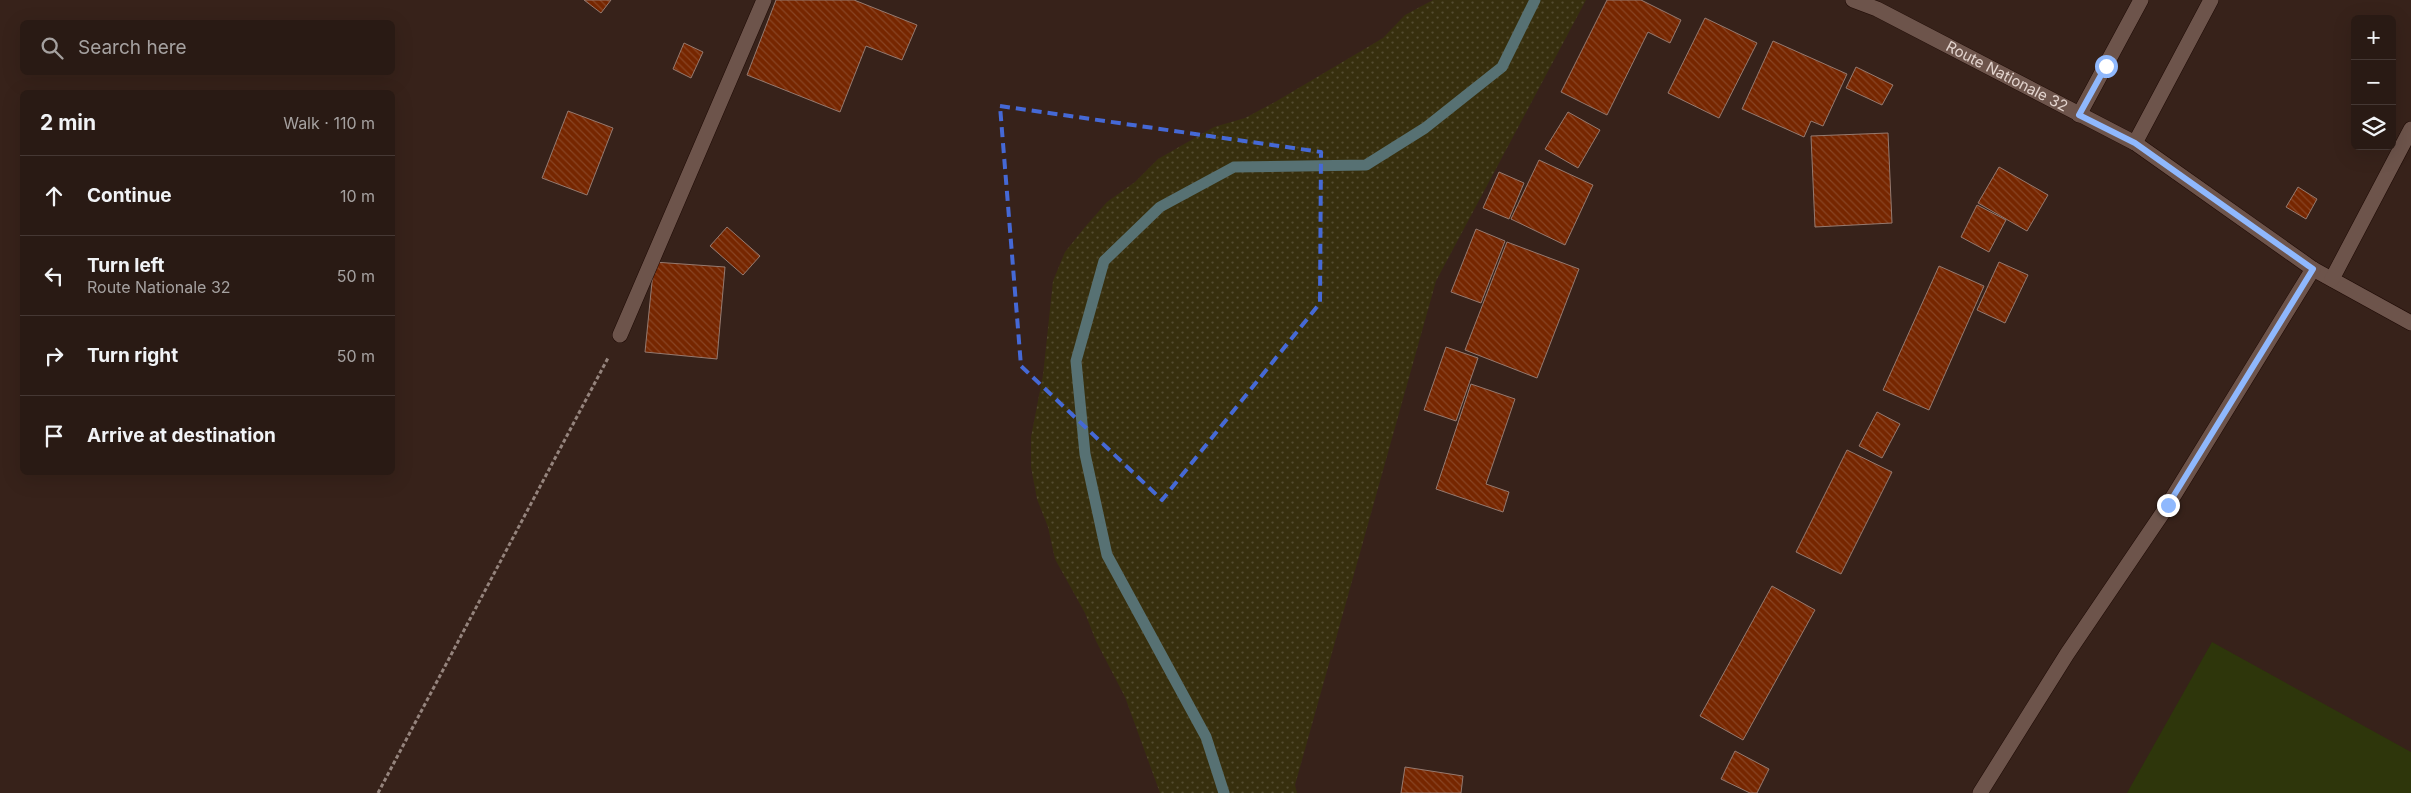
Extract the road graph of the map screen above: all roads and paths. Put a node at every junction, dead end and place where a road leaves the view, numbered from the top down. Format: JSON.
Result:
{"nodes":[{"id":1,"x":764,"y":0,"type":"edge"},
{"id":2,"x":1853,"y":0,"type":"edge"},
{"id":3,"x":2141,"y":0,"type":"edge"},
{"id":4,"x":2211,"y":0,"type":"edge"},
{"id":5,"x":1880,"y":5,"type":"edge"},
{"id":6,"x":2079,"y":115,"type":"junction"},
{"id":7,"x":2411,"y":129,"type":"edge"},
{"id":8,"x":2135,"y":143,"type":"junction"},
{"id":9,"x":2313,"y":269,"type":"junction"},
{"id":10,"x":2332,"y":279,"type":"junction"},
{"id":11,"x":2411,"y":323,"type":"edge"},
{"id":12,"x":620,"y":335,"type":"joint"},
{"id":13,"x":378,"y":793,"type":"edge"},
{"id":14,"x":1980,"y":793,"type":"edge"}],
"edges":[{"from":1,"to":12,"type":"street"},
{"from":2,"to":5,"type":"street","name":"Route Nationale 32"},
{"from":3,"to":6,"type":"street"},
{"from":4,"to":8,"type":"street"},
{"from":5,"to":6,"type":"street","name":"Route Nationale 32"},
{"from":6,"to":8,"type":"street","name":"Route Nationale 32"},
{"from":7,"to":10,"type":"street"},
{"from":8,"to":9,"type":"street","name":"Route Nationale 32"},
{"from":9,"to":10,"type":"street","name":"Route Nationale 32"},
{"from":9,"to":14,"type":"street"},
{"from":10,"to":11,"type":"street","name":"Route Nationale 32"},
{"from":12,"to":13,"type":"path"}]}
